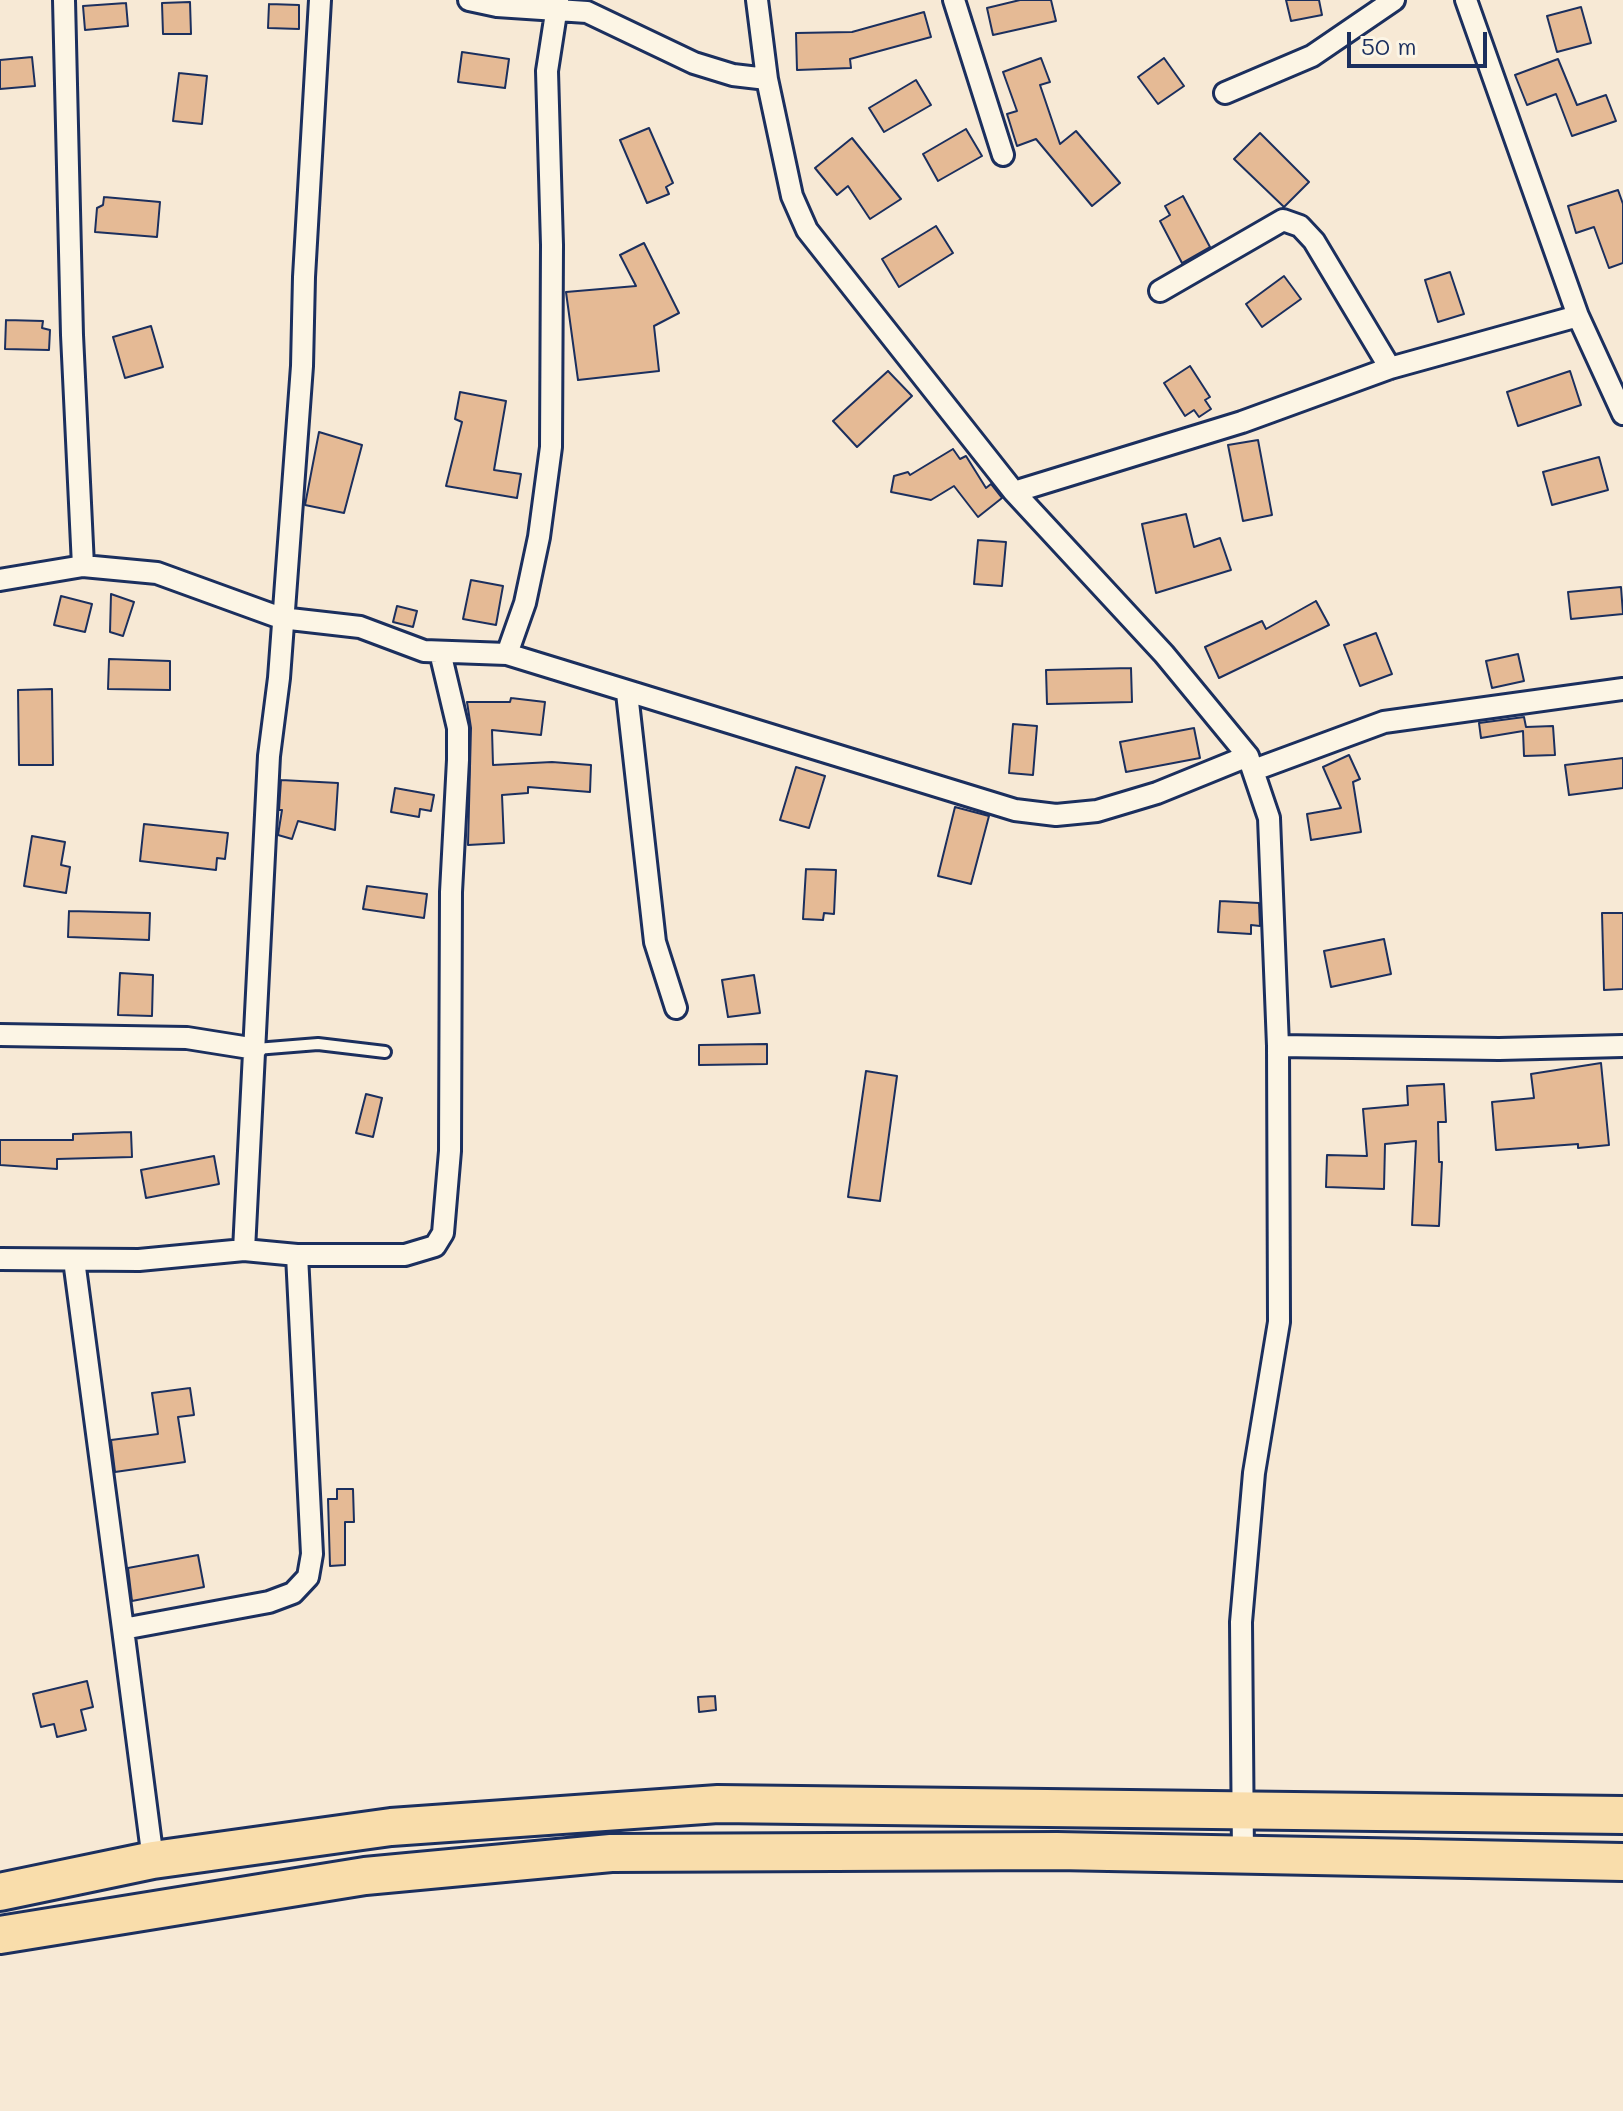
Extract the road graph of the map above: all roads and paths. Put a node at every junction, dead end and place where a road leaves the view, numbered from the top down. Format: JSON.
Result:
{"nodes":[{"id":1,"x":64,"y":0,"type":"edge"},
{"id":2,"x":320,"y":0,"type":"edge"},
{"id":3,"x":469,"y":0,"type":"edge"},
{"id":4,"x":757,"y":0,"type":"edge"},
{"id":5,"x":954,"y":0,"type":"edge"},
{"id":6,"x":1394,"y":0,"type":"edge"},
{"id":7,"x":1466,"y":0,"type":"edge"},
{"id":8,"x":558,"y":5,"type":"edge"},
{"id":9,"x":767,"y":79,"type":"junction"},
{"id":10,"x":1225,"y":93,"type":"dead end"},
{"id":11,"x":1003,"y":155,"type":"dead end"},
{"id":12,"x":1160,"y":291,"type":"dead end"},
{"id":13,"x":1578,"y":316,"type":"junction"},
{"id":14,"x":1390,"y":368,"type":"junction"},
{"id":15,"x":1623,"y":414,"type":"edge"},
{"id":16,"x":1014,"y":492,"type":"junction"},
{"id":17,"x":83,"y":566,"type":"junction"},
{"id":18,"x":0,"y":580,"type":"edge"},
{"id":19,"x":281,"y":618,"type":"junction"},
{"id":20,"x":440,"y":652,"type":"junction"},
{"id":21,"x":507,"y":654,"type":"junction"},
{"id":22,"x":1623,"y":689,"type":"edge"},
{"id":23,"x":627,"y":693,"type":"junction"},
{"id":24,"x":1251,"y":763,"type":"junction"},
{"id":25,"x":676,"y":1008,"type":"dead end"},
{"id":26,"x":0,"y":1035,"type":"edge"},
{"id":27,"x":1278,"y":1046,"type":"junction"},
{"id":28,"x":1623,"y":1046,"type":"edge"},
{"id":29,"x":256,"y":1049,"type":"junction"},
{"id":30,"x":385,"y":1052,"type":"dead end"},
{"id":31,"x":244,"y":1250,"type":"junction"},
{"id":32,"x":297,"y":1255,"type":"junction"},
{"id":33,"x":0,"y":1259,"type":"edge"},
{"id":34,"x":74,"y":1260,"type":"junction"},
{"id":35,"x":123,"y":1629,"type":"junction"},
{"id":36,"x":1240,"y":1808,"type":"junction"},
{"id":37,"x":1623,"y":1815,"type":"edge"},
{"id":38,"x":1243,"y":1856,"type":"junction"},
{"id":39,"x":153,"y":1860,"type":"junction"},
{"id":40,"x":1623,"y":1862,"type":"edge"},
{"id":41,"x":0,"y":1892,"type":"edge"},
{"id":42,"x":0,"y":1935,"type":"edge"}],
"edges":[{"from":1,"to":17,"type":"street"},
{"from":2,"to":19,"type":"street"},
{"from":3,"to":8,"type":"street"},
{"from":4,"to":9,"type":"street"},
{"from":5,"to":11,"type":"street"},
{"from":6,"to":10,"type":"street"},
{"from":7,"to":13,"type":"street"},
{"from":8,"to":9,"type":"street"},
{"from":8,"to":21,"type":"street"},
{"from":9,"to":16,"type":"street"},
{"from":12,"to":14,"type":"street"},
{"from":13,"to":14,"type":"street"},
{"from":13,"to":15,"type":"street"},
{"from":14,"to":16,"type":"street"},
{"from":16,"to":24,"type":"street"},
{"from":17,"to":18,"type":"street"},
{"from":17,"to":19,"type":"street"},
{"from":19,"to":20,"type":"street"},
{"from":19,"to":29,"type":"street"},
{"from":20,"to":21,"type":"street"},
{"from":20,"to":32,"type":"street"},
{"from":21,"to":23,"type":"street"},
{"from":22,"to":24,"type":"street"},
{"from":23,"to":24,"type":"street"},
{"from":23,"to":25,"type":"street"},
{"from":24,"to":27,"type":"street"},
{"from":26,"to":29,"type":"street"},
{"from":27,"to":28,"type":"street"},
{"from":27,"to":36,"type":"street"},
{"from":29,"to":30,"type":"lane"},
{"from":29,"to":31,"type":"street"},
{"from":31,"to":32,"type":"street"},
{"from":31,"to":34,"type":"street"},
{"from":32,"to":35,"type":"street"},
{"from":33,"to":34,"type":"street"},
{"from":34,"to":35,"type":"street"},
{"from":35,"to":39,"type":"street"},
{"from":36,"to":37,"type":"highway"},
{"from":36,"to":38,"type":"street"},
{"from":36,"to":39,"type":"highway"},
{"from":38,"to":40,"type":"highway"},
{"from":38,"to":42,"type":"highway"},
{"from":39,"to":41,"type":"highway"}]}
